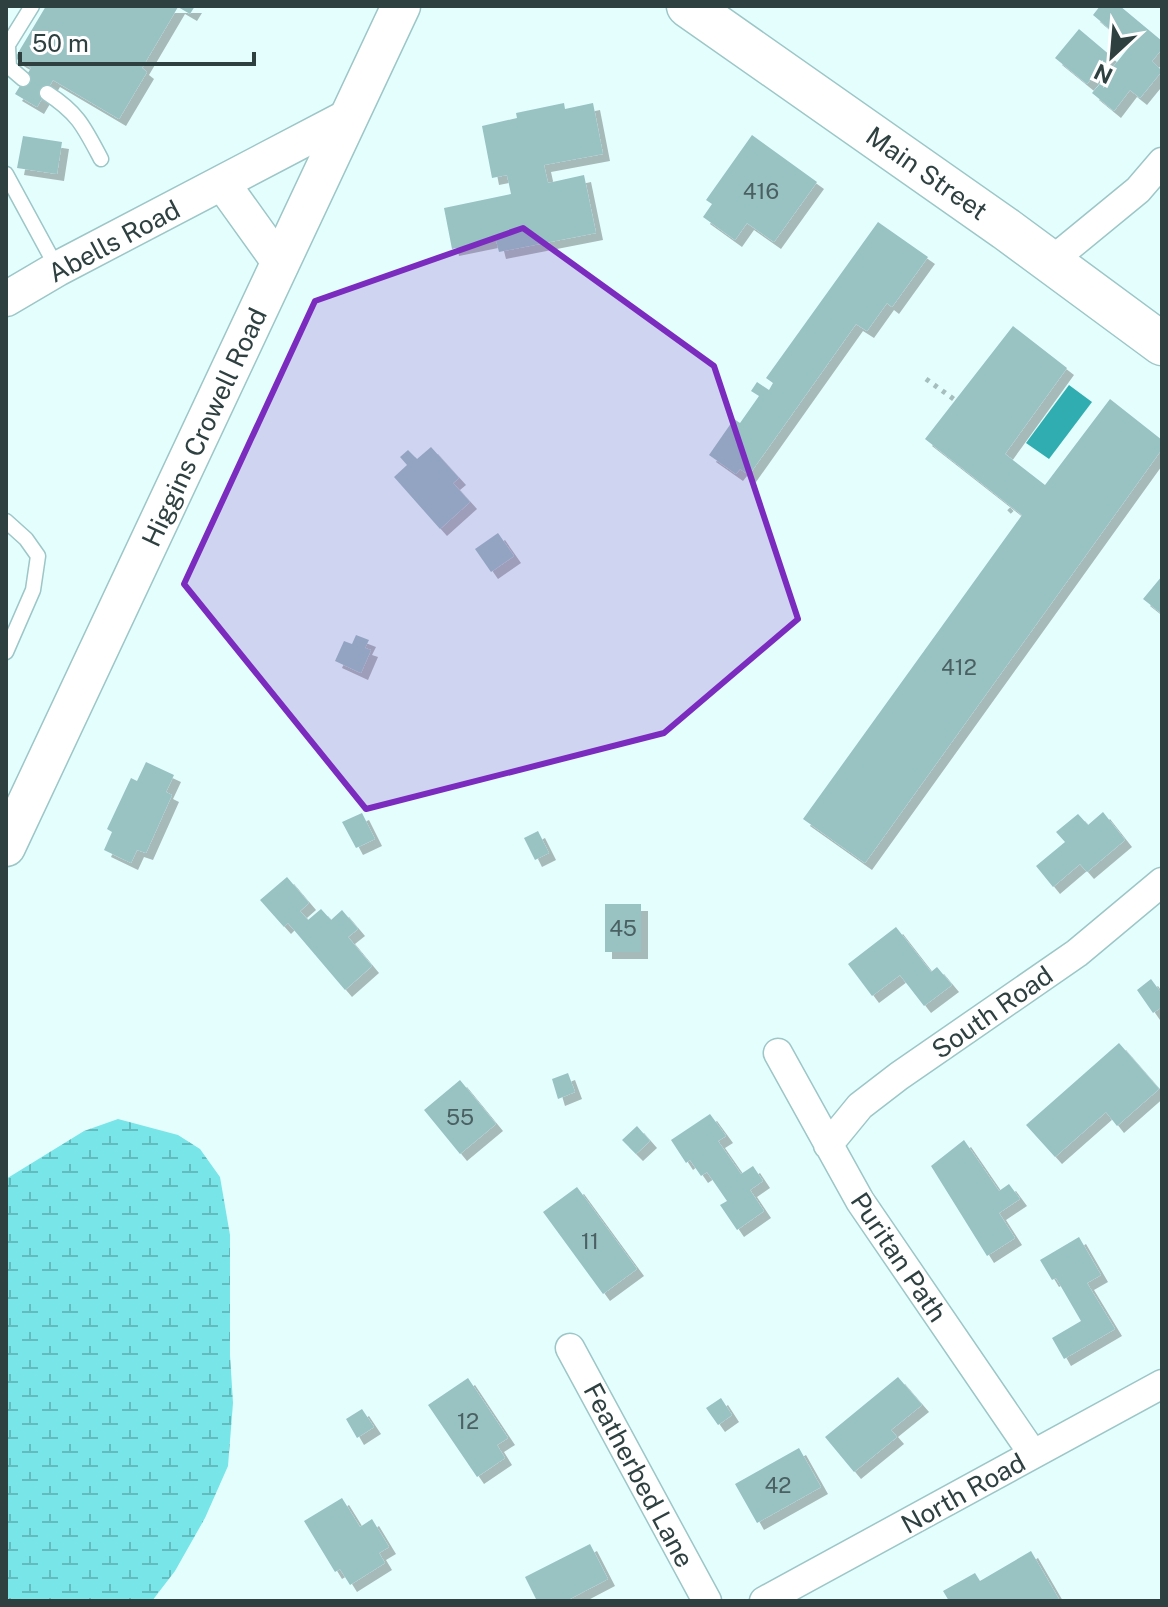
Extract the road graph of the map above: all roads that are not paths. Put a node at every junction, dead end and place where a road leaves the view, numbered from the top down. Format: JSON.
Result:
{"nodes":[{"id":1,"x":32,"y":6,"type":"edge"},
{"id":2,"x":401,"y":6,"type":"edge"},
{"id":3,"x":688,"y":6,"type":"edge"},
{"id":4,"x":7,"y":47,"type":"edge"},
{"id":5,"x":23,"y":79,"type":"dead end"},
{"id":6,"x":47,"y":93,"type":"dead end"},
{"id":7,"x":351,"y":115,"type":"junction"},
{"id":8,"x":101,"y":159,"type":"dead end"},
{"id":9,"x":1162,"y":162,"type":"edge"},
{"id":10,"x":6,"y":174,"type":"edge"},
{"id":11,"x":223,"y":184,"type":"junction"},
{"id":12,"x":1049,"y":263,"type":"junction"},
{"id":13,"x":281,"y":265,"type":"junction"},
{"id":14,"x":57,"y":269,"type":"junction"},
{"id":15,"x":6,"y":299,"type":"edge"},
{"id":16,"x":1162,"y":344,"type":"edge"},
{"id":17,"x":6,"y":521,"type":"edge"},
{"id":18,"x":6,"y":652,"type":"edge"},
{"id":19,"x":6,"y":847,"type":"edge"},
{"id":20,"x":1162,"y":882,"type":"edge"},
{"id":21,"x":778,"y":1053,"type":"dead end"},
{"id":22,"x":828,"y":1145,"type":"junction"},
{"id":23,"x":570,"y":1348,"type":"dead end"},
{"id":24,"x":1162,"y":1384,"type":"edge"},
{"id":25,"x":1033,"y":1454,"type":"junction"},
{"id":26,"x":707,"y":1601,"type":"edge"},
{"id":27,"x":764,"y":1601,"type":"edge"}],
"edges":[{"from":1,"to":4,"type":"lane"},
{"from":2,"to":7,"type":"main road","name":"Higgins Crowell Road"},
{"from":3,"to":12,"type":"main road","name":"Main Street"},
{"from":4,"to":5,"type":"lane"},
{"from":6,"to":8,"type":"lane"},
{"from":7,"to":11,"type":"street","name":"Abells Road"},
{"from":7,"to":13,"type":"main road","name":"Higgins Crowell Road"},
{"from":9,"to":12,"type":"street"},
{"from":10,"to":14,"type":"lane"},
{"from":11,"to":13,"type":"street"},
{"from":11,"to":14,"type":"street","name":"Abells Road"},
{"from":12,"to":16,"type":"main road","name":"Main Street"},
{"from":13,"to":19,"type":"main road","name":"Higgins Crowell Road"},
{"from":14,"to":15,"type":"street","name":"Abells Road"},
{"from":17,"to":18,"type":"lane"},
{"from":20,"to":22,"type":"street","name":"South Road"},
{"from":21,"to":22,"type":"street","name":"Puritan Path"},
{"from":22,"to":25,"type":"street","name":"Puritan Path"},
{"from":23,"to":26,"type":"street","name":"Featherbed Lane"},
{"from":24,"to":25,"type":"street","name":"North Road"},
{"from":25,"to":27,"type":"street","name":"North Road"}]}
